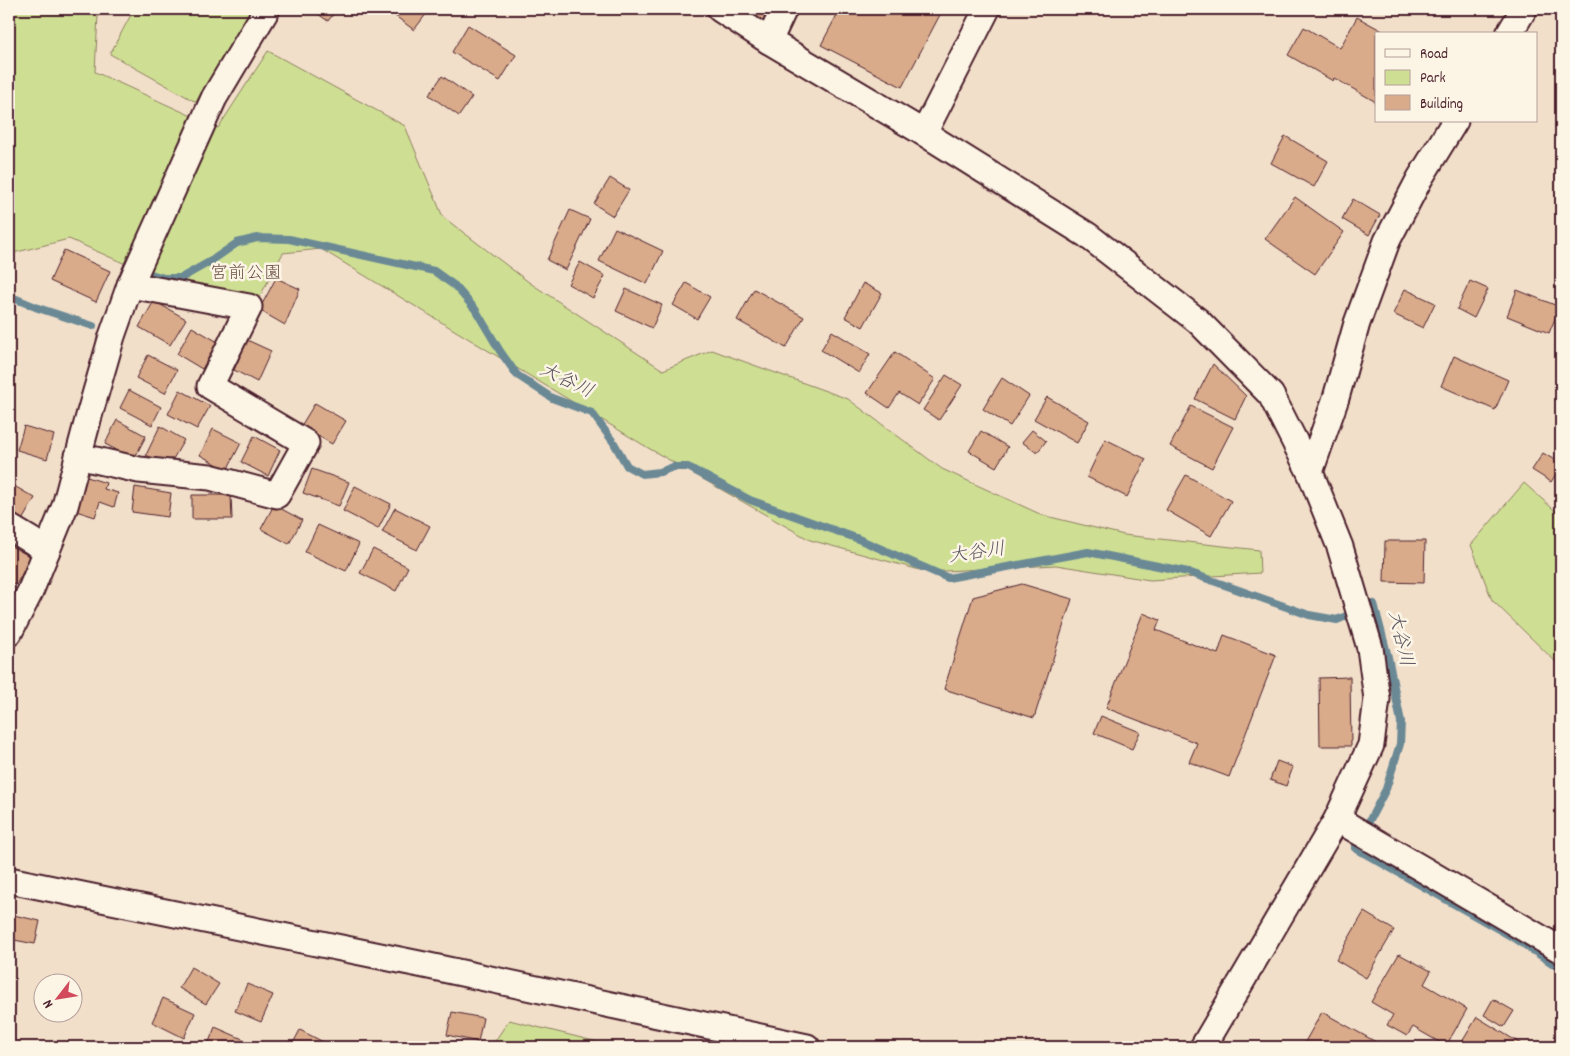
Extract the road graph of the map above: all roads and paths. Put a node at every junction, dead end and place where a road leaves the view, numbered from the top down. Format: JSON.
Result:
{"nodes":[{"id":1,"x":268,"y":9,"type":"edge"},
{"id":2,"x":720,"y":9,"type":"edge"},
{"id":3,"x":784,"y":9,"type":"edge"},
{"id":4,"x":987,"y":9,"type":"edge"},
{"id":5,"x":1524,"y":9,"type":"edge"},
{"id":6,"x":1510,"y":32,"type":"edge"},
{"id":7,"x":769,"y":40,"type":"junction"},
{"id":8,"x":1454,"y":122,"type":"edge"},
{"id":9,"x":924,"y":133,"type":"junction"},
{"id":10,"x":130,"y":285,"type":"junction"},
{"id":11,"x":78,"y":456,"type":"junction"},
{"id":12,"x":1310,"y":472,"type":"junction"},
{"id":13,"x":9,"y":527,"type":"edge"},
{"id":14,"x":47,"y":550,"type":"junction"},
{"id":15,"x":9,"y":633,"type":"edge"},
{"id":16,"x":1336,"y":819,"type":"junction"},
{"id":17,"x":9,"y":880,"type":"edge"},
{"id":18,"x":1561,"y":950,"type":"edge"},
{"id":19,"x":807,"y":1047,"type":"edge"},
{"id":20,"x":1203,"y":1047,"type":"edge"}],
"edges":[{"from":1,"to":10,"type":"street"},
{"from":2,"to":7,"type":"street"},
{"from":3,"to":7,"type":"street"},
{"from":4,"to":9,"type":"street"},
{"from":5,"to":6,"type":"street"},
{"from":7,"to":9,"type":"street"},
{"from":8,"to":12,"type":"street"},
{"from":9,"to":12,"type":"street"},
{"from":10,"to":11,"type":"street"},
{"from":10,"to":11,"type":"street"},
{"from":11,"to":14,"type":"street"},
{"from":12,"to":16,"type":"street"},
{"from":13,"to":14,"type":"street"},
{"from":14,"to":15,"type":"street"},
{"from":16,"to":18,"type":"street"},
{"from":16,"to":20,"type":"street"},
{"from":17,"to":19,"type":"street"}]}
